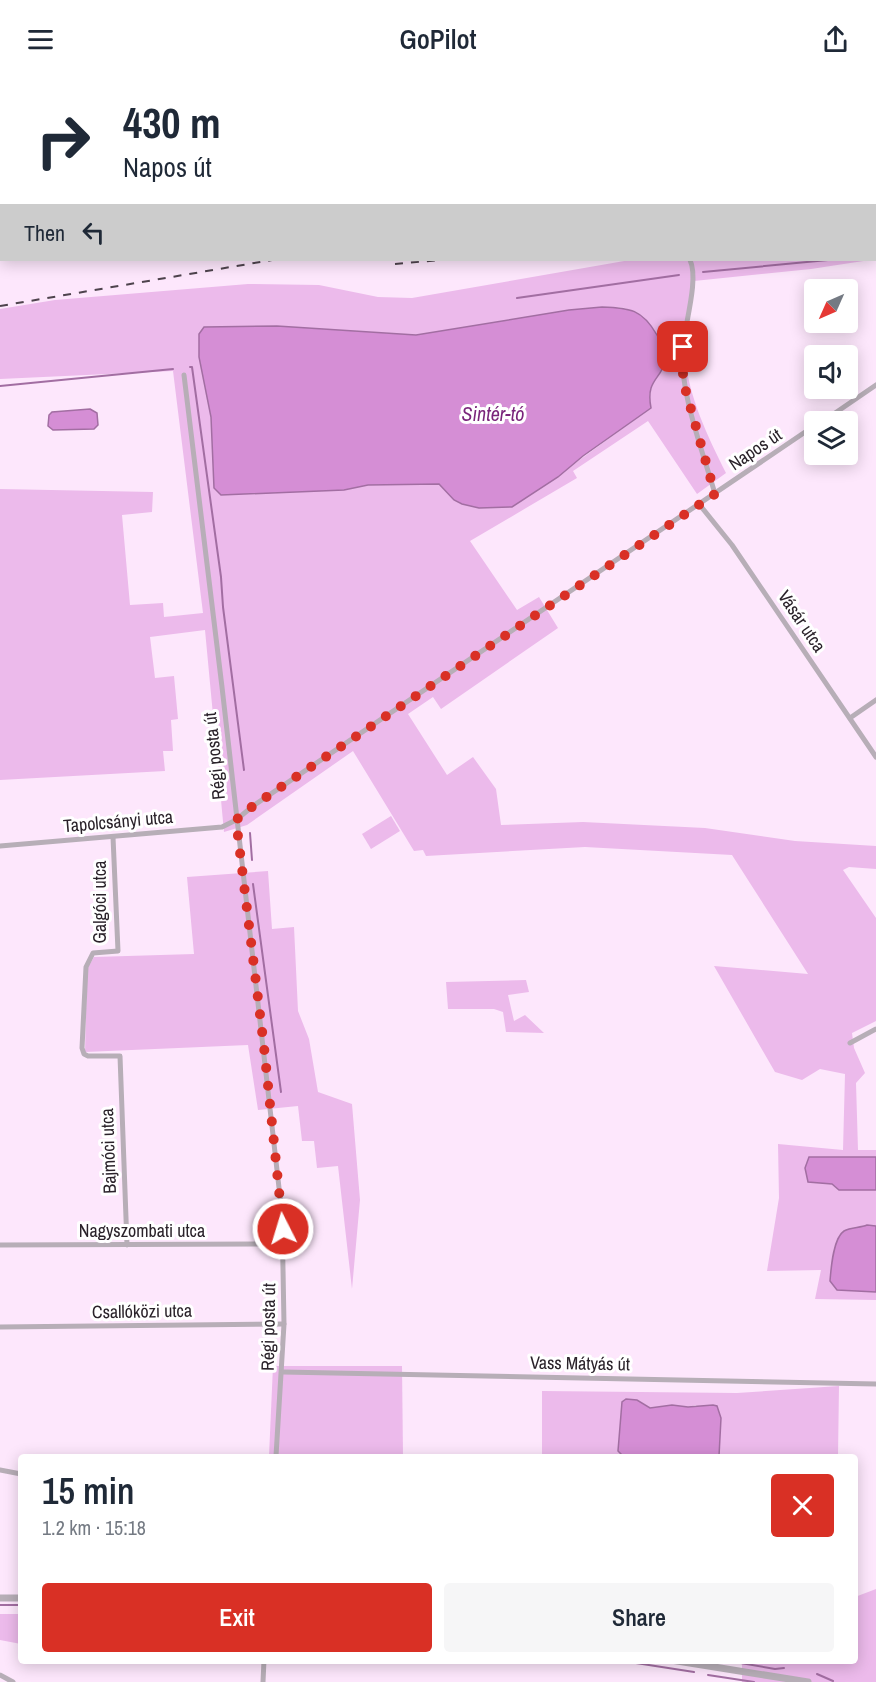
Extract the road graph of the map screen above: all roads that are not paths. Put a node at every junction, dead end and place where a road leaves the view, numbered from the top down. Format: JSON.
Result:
{"nodes":[{"id":1,"x":691,"y":262,"type":"edge"},
{"id":2,"x":184,"y":375,"type":"dead end"},
{"id":3,"x":876,"y":385,"type":"edge"},
{"id":4,"x":838,"y":411,"type":"edge"},
{"id":5,"x":804,"y":433,"type":"edge"},
{"id":6,"x":715,"y":494,"type":"junction"},
{"id":7,"x":699,"y":504,"type":"junction"},
{"id":8,"x":876,"y":700,"type":"edge"},
{"id":9,"x":849,"y":718,"type":"junction"},
{"id":10,"x":876,"y":757,"type":"edge"},
{"id":11,"x":236,"y":820,"type":"junction"},
{"id":12,"x":113,"y":837,"type":"junction"},
{"id":13,"x":0,"y":846,"type":"edge"},
{"id":14,"x":876,"y":1029,"type":"edge"},
{"id":15,"x":850,"y":1043,"type":"dead end"},
{"id":16,"x":120,"y":1056,"type":"joint"},
{"id":17,"x":284,"y":1244,"type":"junction"},
{"id":18,"x":0,"y":1245,"type":"edge"},
{"id":19,"x":127,"y":1245,"type":"junction"},
{"id":20,"x":284,"y":1324,"type":"junction"},
{"id":21,"x":0,"y":1327,"type":"edge"},
{"id":22,"x":283,"y":1372,"type":"junction"},
{"id":23,"x":876,"y":1384,"type":"edge"},
{"id":24,"x":276,"y":1454,"type":"edge"},
{"id":25,"x":0,"y":1470,"type":"edge"},
{"id":26,"x":18,"y":1473,"type":"edge"},
{"id":27,"x":0,"y":1598,"type":"edge"},
{"id":28,"x":18,"y":1598,"type":"edge"},
{"id":29,"x":264,"y":1664,"type":"edge"},
{"id":30,"x":696,"y":1664,"type":"edge"},
{"id":31,"x":0,"y":1675,"type":"edge"},
{"id":32,"x":13,"y":1682,"type":"edge"},
{"id":33,"x":263,"y":1682,"type":"edge"},
{"id":34,"x":808,"y":1682,"type":"edge"}],
"edges":[{"from":1,"to":6,"type":"street"},
{"from":2,"to":11,"type":"street","name":"Régi posta út"},
{"from":3,"to":4,"type":"street"},
{"from":5,"to":6,"type":"street","name":"Napos út"},
{"from":6,"to":7,"type":"street","name":"Napos út"},
{"from":7,"to":9,"type":"street","name":"Vásár utca"},
{"from":7,"to":11,"type":"street","name":"Napos út"},
{"from":8,"to":9,"type":"street"},
{"from":9,"to":10,"type":"street","name":"Vásár utca"},
{"from":11,"to":12,"type":"street","name":"Tapolcsányi utca"},
{"from":11,"to":17,"type":"street","name":"Régi posta út"},
{"from":12,"to":13,"type":"street","name":"Tapolcsányi utca"},
{"from":12,"to":16,"type":"street","name":"Galgóci utca"},
{"from":14,"to":15,"type":"street"},
{"from":16,"to":19,"type":"street","name":"Bajmóci utca"},
{"from":17,"to":19,"type":"street","name":"Nagyszombati utca"},
{"from":17,"to":20,"type":"street","name":"Régi posta út"},
{"from":18,"to":19,"type":"street","name":"Nagyszombati utca"},
{"from":20,"to":21,"type":"street","name":"Csallóközi utca"},
{"from":20,"to":22,"type":"street","name":"Régi posta út"},
{"from":22,"to":23,"type":"street","name":"Vass Mátyás út"},
{"from":22,"to":24,"type":"street","name":"Régi posta út"},
{"from":25,"to":26,"type":"street"},
{"from":27,"to":28,"type":"street"},
{"from":29,"to":33,"type":"street"},
{"from":30,"to":34,"type":"street"},
{"from":31,"to":32,"type":"street"}]}
